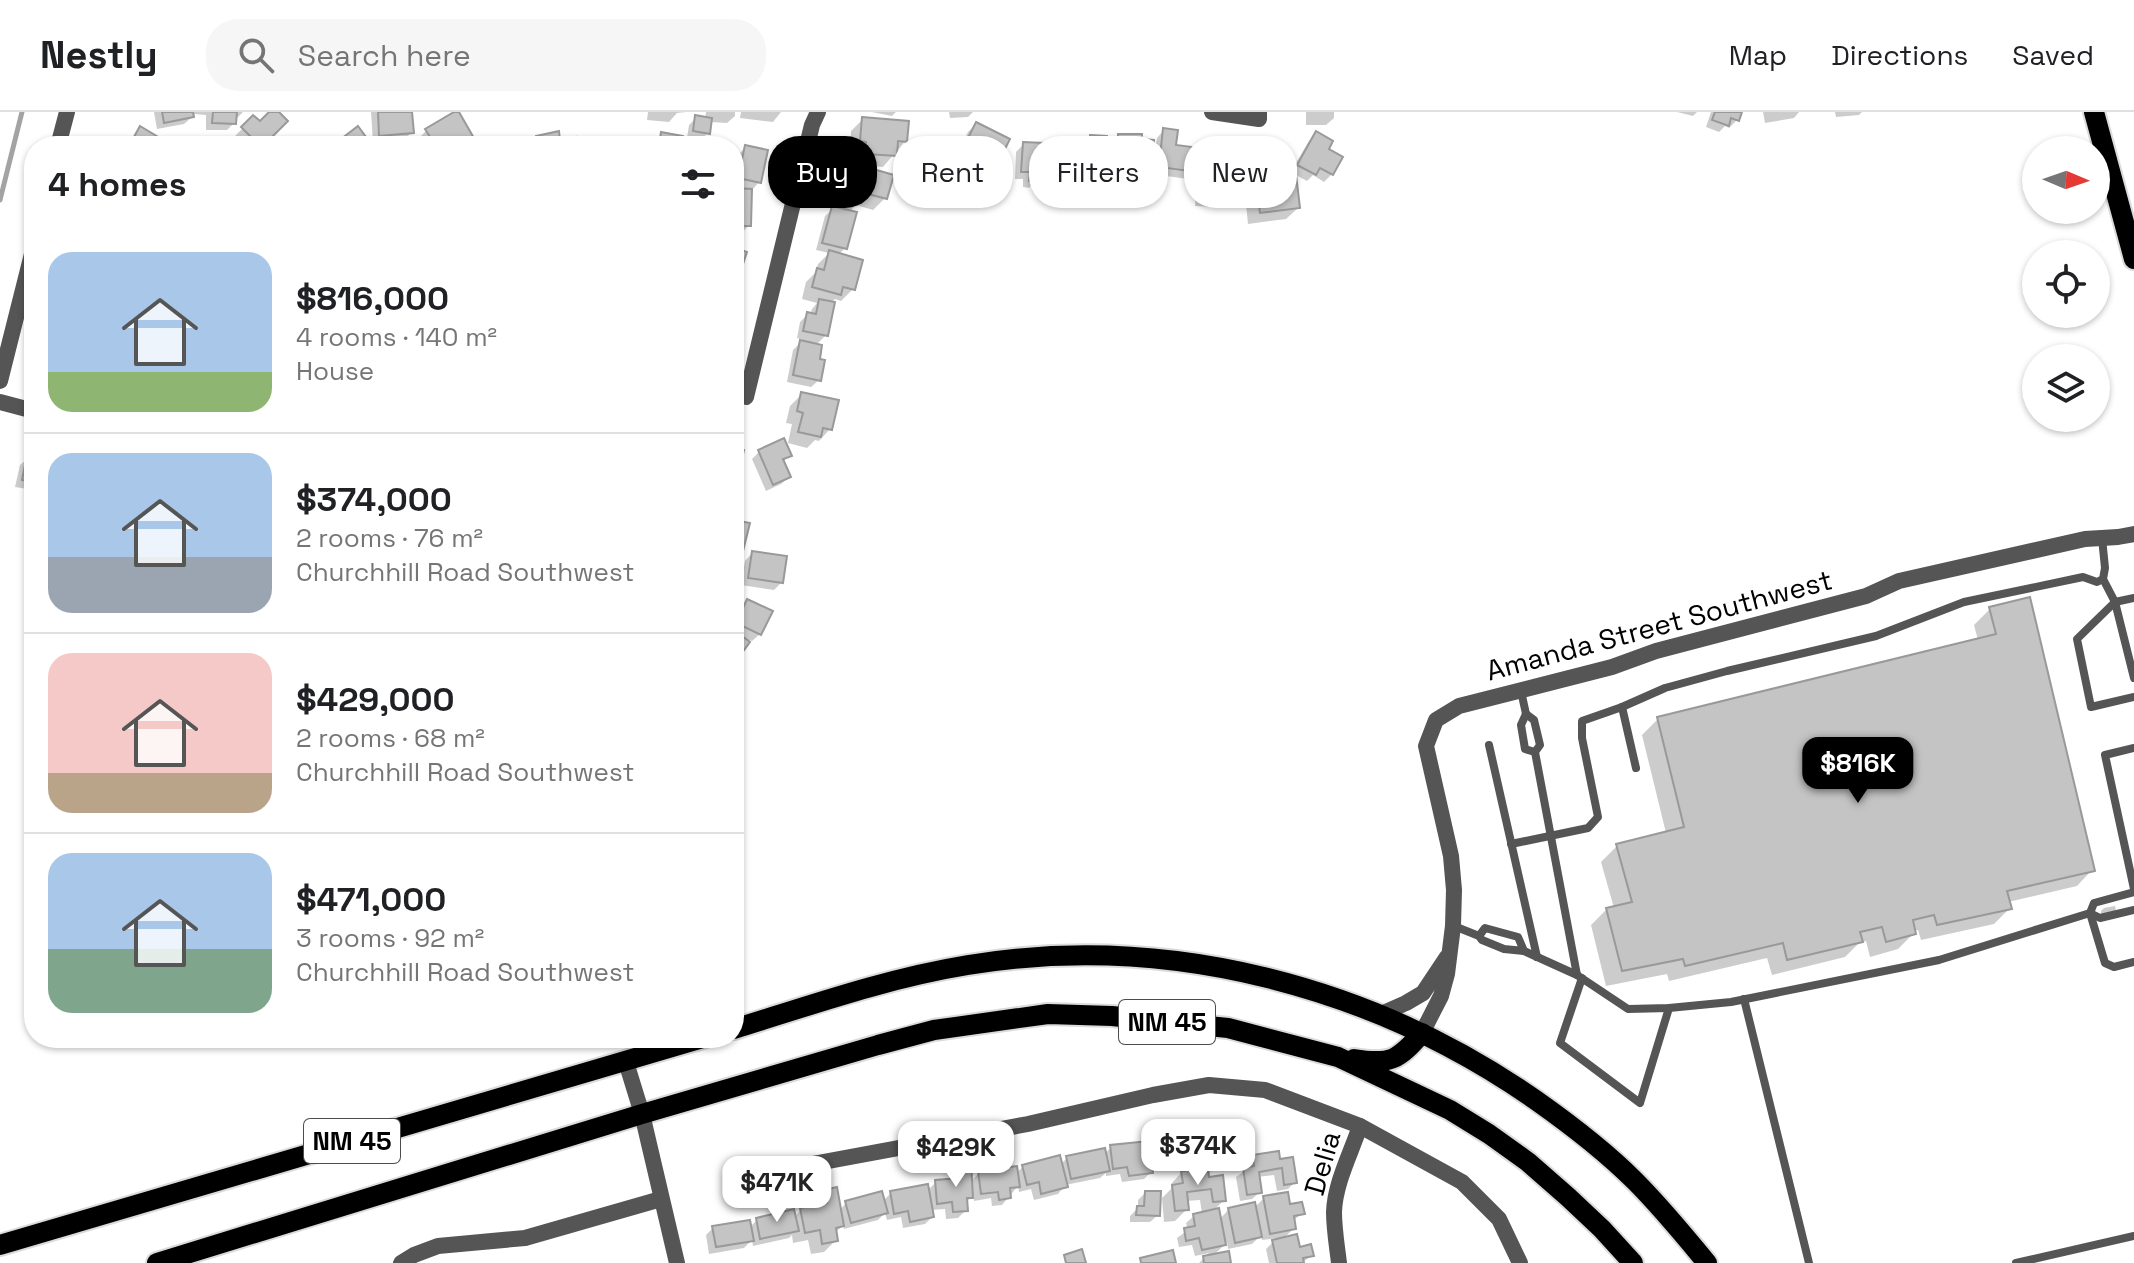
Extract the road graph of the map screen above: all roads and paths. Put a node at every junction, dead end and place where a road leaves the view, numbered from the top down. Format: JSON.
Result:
{"nodes":[{"id":1,"x":67,"y":112,"type":"edge"},
{"id":2,"x":818,"y":112,"type":"edge"},
{"id":3,"x":1212,"y":112,"type":"edge"},
{"id":4,"x":2094,"y":112,"type":"edge"},
{"id":5,"x":1259,"y":115,"type":"edge"},
{"id":6,"x":61,"y":136,"type":"edge"},
{"id":7,"x":2134,"y":259,"type":"edge"},
{"id":8,"x":24,"y":286,"type":"edge"},
{"id":9,"x":744,"y":380,"type":"edge"},
{"id":10,"x":0,"y":381,"type":"edge"},
{"id":11,"x":0,"y":402,"type":"edge"},
{"id":12,"x":24,"y":408,"type":"edge"},
{"id":13,"x":2134,"y":534,"type":"edge"},
{"id":14,"x":2102,"y":538,"type":"junction"},
{"id":15,"x":2103,"y":579,"type":"junction"},
{"id":16,"x":2134,"y":598,"type":"edge"},
{"id":17,"x":2115,"y":602,"type":"junction"},
{"id":18,"x":2134,"y":678,"type":"edge"},
{"id":19,"x":1521,"y":691,"type":"junction"},
{"id":20,"x":2134,"y":697,"type":"edge"},
{"id":21,"x":1622,"y":707,"type":"junction"},
{"id":22,"x":1526,"y":714,"type":"junction"},
{"id":23,"x":1489,"y":745,"type":"dead end"},
{"id":24,"x":2134,"y":748,"type":"edge"},
{"id":25,"x":1535,"y":752,"type":"junction"},
{"id":26,"x":1636,"y":768,"type":"dead end"},
{"id":27,"x":1551,"y":835,"type":"junction"},
{"id":28,"x":2134,"y":838,"type":"edge"},
{"id":29,"x":2123,"y":841,"type":"junction"},
{"id":30,"x":1511,"y":844,"type":"junction"},
{"id":31,"x":2134,"y":890,"type":"edge"},
{"id":32,"x":2134,"y":910,"type":"edge"},
{"id":33,"x":2090,"y":913,"type":"junction"},
{"id":34,"x":1453,"y":926,"type":"junction"},
{"id":35,"x":1479,"y":936,"type":"junction"},
{"id":36,"x":1524,"y":951,"type":"junction"},
{"id":37,"x":1448,"y":956,"type":"junction"},
{"id":38,"x":1537,"y":957,"type":"junction"},
{"id":39,"x":2134,"y":962,"type":"edge"},
{"id":40,"x":1580,"y":976,"type":"junction"},
{"id":41,"x":1744,"y":999,"type":"junction"},
{"id":42,"x":1669,"y":1008,"type":"junction"},
{"id":43,"x":1381,"y":1014,"type":"junction"},
{"id":44,"x":744,"y":1026,"type":"edge"},
{"id":45,"x":1422,"y":1033,"type":"junction"},
{"id":46,"x":671,"y":1048,"type":"edge"},
{"id":47,"x":1338,"y":1057,"type":"junction"},
{"id":48,"x":626,"y":1062,"type":"junction"},
{"id":49,"x":642,"y":1114,"type":"junction"},
{"id":50,"x":1360,"y":1126,"type":"junction"},
{"id":51,"x":742,"y":1165,"type":"dead end"},
{"id":52,"x":661,"y":1199,"type":"junction"},
{"id":53,"x":2134,"y":1236,"type":"edge"},
{"id":54,"x":0,"y":1245,"type":"edge"},
{"id":55,"x":157,"y":1263,"type":"edge"},
{"id":56,"x":401,"y":1263,"type":"edge"},
{"id":57,"x":677,"y":1263,"type":"edge"},
{"id":58,"x":1339,"y":1263,"type":"edge"},
{"id":59,"x":1520,"y":1263,"type":"edge"},
{"id":60,"x":1633,"y":1263,"type":"edge"},
{"id":61,"x":1707,"y":1263,"type":"edge"},
{"id":62,"x":1809,"y":1263,"type":"edge"},
{"id":63,"x":2016,"y":1263,"type":"edge"}],
"edges":[{"from":1,"to":6,"type":"street"},
{"from":2,"to":9,"type":"street"},
{"from":3,"to":5,"type":"street"},
{"from":4,"to":7,"type":"main road"},
{"from":8,"to":10,"type":"street"},
{"from":11,"to":12,"type":"street"},
{"from":13,"to":14,"type":"street","name":"Amanda Street Southwest"},
{"from":14,"to":15,"type":"lane"},
{"from":14,"to":19,"type":"street","name":"Amanda Street Southwest"},
{"from":15,"to":17,"type":"lane"},
{"from":15,"to":21,"type":"lane"},
{"from":16,"to":17,"type":"lane"},
{"from":17,"to":18,"type":"lane"},
{"from":17,"to":20,"type":"lane"},
{"from":19,"to":22,"type":"lane"},
{"from":19,"to":34,"type":"street","name":"Amanda Street Southwest"},
{"from":21,"to":26,"type":"lane"},
{"from":21,"to":27,"type":"lane"},
{"from":22,"to":25,"type":"lane"},
{"from":22,"to":25,"type":"lane"},
{"from":23,"to":30,"type":"lane"},
{"from":24,"to":29,"type":"lane"},
{"from":25,"to":27,"type":"lane"},
{"from":27,"to":30,"type":"lane"},
{"from":27,"to":40,"type":"lane"},
{"from":28,"to":29,"type":"lane"},
{"from":29,"to":31,"type":"lane"},
{"from":30,"to":38,"type":"lane"},
{"from":31,"to":33,"type":"lane"},
{"from":32,"to":33,"type":"lane"},
{"from":33,"to":39,"type":"lane"},
{"from":33,"to":41,"type":"lane"},
{"from":34,"to":35,"type":"lane"},
{"from":34,"to":37,"type":"street","name":"Amanda Street Southwest"},
{"from":35,"to":36,"type":"lane"},
{"from":35,"to":36,"type":"lane"},
{"from":36,"to":38,"type":"lane"},
{"from":37,"to":43,"type":"street","name":"Amanda Street Southwest"},
{"from":37,"to":45,"type":"street","name":"Amanda Street Southwest"},
{"from":38,"to":40,"type":"lane"},
{"from":40,"to":42,"type":"lane"},
{"from":40,"to":42,"type":"lane"},
{"from":41,"to":42,"type":"lane"},
{"from":41,"to":62,"type":"lane"},
{"from":43,"to":44,"type":"main road","number":"NM 45"},
{"from":43,"to":45,"type":"main road","number":"NM 45"},
{"from":45,"to":47,"type":"main road"},
{"from":45,"to":61,"type":"main road","number":"NM 45"},
{"from":46,"to":48,"type":"main road","number":"NM 45"},
{"from":47,"to":49,"type":"main road","number":"NM 45"},
{"from":47,"to":60,"type":"main road","number":"NM 45"},
{"from":48,"to":49,"type":"street"},
{"from":48,"to":54,"type":"main road","number":"NM 45"},
{"from":49,"to":52,"type":"street"},
{"from":49,"to":55,"type":"main road","number":"NM 45"},
{"from":50,"to":51,"type":"street"},
{"from":50,"to":58,"type":"street","name":"Delia"},
{"from":50,"to":59,"type":"street"},
{"from":52,"to":56,"type":"street"},
{"from":52,"to":57,"type":"street"},
{"from":53,"to":63,"type":"lane"}]}
